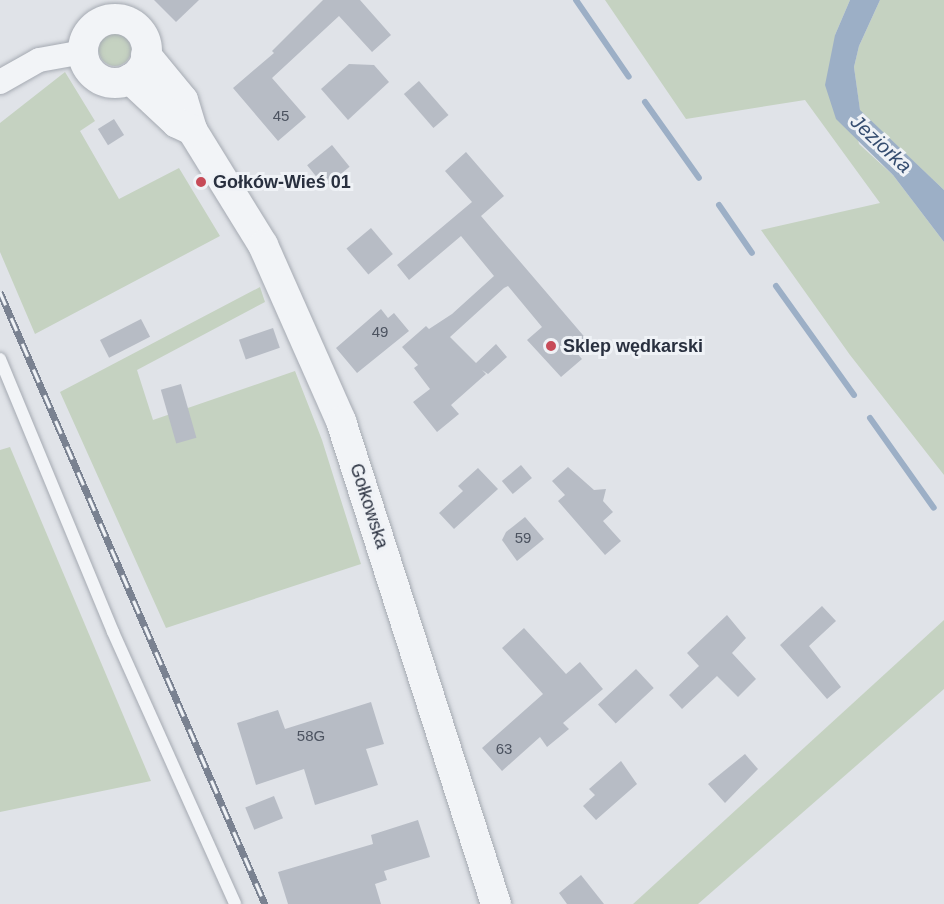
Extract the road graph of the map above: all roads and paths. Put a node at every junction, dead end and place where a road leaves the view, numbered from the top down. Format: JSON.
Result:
{"nodes":[{"id":1,"x":109,"y":11,"type":"edge"},
{"id":2,"x":83,"y":52,"type":"junction"},
{"id":3,"x":146,"y":55,"type":"junction"},
{"id":4,"x":130,"y":80,"type":"junction"},
{"id":5,"x":0,"y":82,"type":"edge"},
{"id":6,"x":192,"y":130,"type":"junction"},
{"id":7,"x":0,"y":359,"type":"edge"},
{"id":8,"x":235,"y":904,"type":"edge"},
{"id":9,"x":496,"y":904,"type":"edge"}],
"edges":[{"from":1,"to":2,"type":"street"},
{"from":1,"to":3,"type":"street"},
{"from":2,"to":4,"type":"street"},
{"from":2,"to":5,"type":"street"},
{"from":3,"to":4,"type":"street"},
{"from":3,"to":6,"type":"street","name":"Gołkowska"},
{"from":4,"to":6,"type":"street","name":"Gołkowska"},
{"from":6,"to":9,"type":"street","name":"Gołkowska"},
{"from":7,"to":8,"type":"lane"}]}
